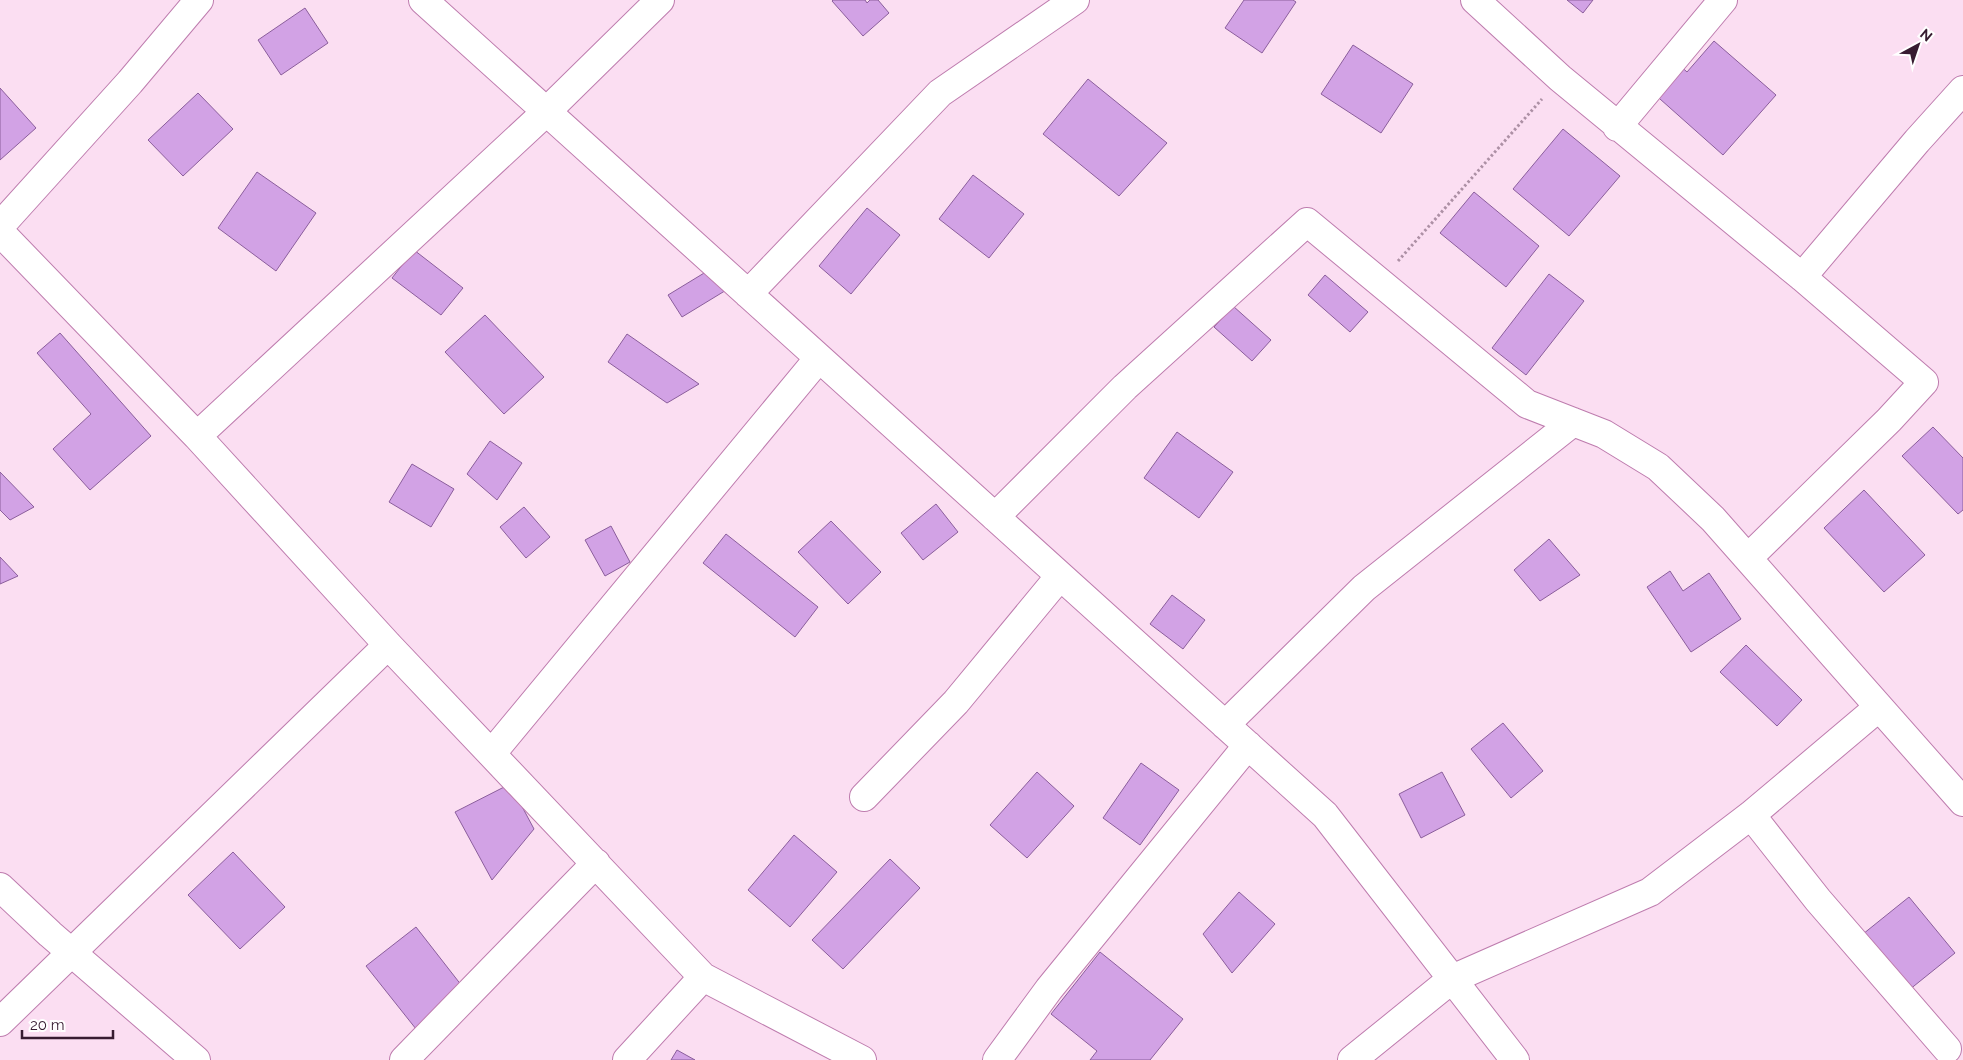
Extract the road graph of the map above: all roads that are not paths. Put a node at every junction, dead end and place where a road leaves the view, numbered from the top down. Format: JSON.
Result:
{"nodes":[{"id":1,"x":199,"y":0,"type":"edge"},
{"id":2,"x":423,"y":0,"type":"edge"},
{"id":3,"x":660,"y":0,"type":"edge"},
{"id":4,"x":1075,"y":0,"type":"edge"},
{"id":5,"x":1475,"y":0,"type":"edge"},
{"id":6,"x":1723,"y":0,"type":"edge"},
{"id":7,"x":1963,"y":90,"type":"edge"},
{"id":8,"x":546,"y":112,"type":"junction"},
{"id":9,"x":1617,"y":127,"type":"junction"},
{"id":10,"x":0,"y":226,"type":"edge"},
{"id":11,"x":0,"y":232,"type":"edge"},
{"id":12,"x":1802,"y":277,"type":"junction"},
{"id":13,"x":748,"y":294,"type":"junction"},
{"id":14,"x":818,"y":358,"type":"junction"},
{"id":15,"x":1573,"y":422,"type":"junction"},
{"id":16,"x":197,"y":436,"type":"junction"},
{"id":17,"x":995,"y":517,"type":"junction"},
{"id":18,"x":1748,"y":558,"type":"junction"},
{"id":19,"x":1060,"y":576,"type":"junction"},
{"id":20,"x":388,"y":645,"type":"junction"},
{"id":21,"x":1879,"y":707,"type":"junction"},
{"id":22,"x":1225,"y":725,"type":"junction"},
{"id":23,"x":1248,"y":745,"type":"junction"},
{"id":24,"x":492,"y":753,"type":"junction"},
{"id":25,"x":864,"y":797,"type":"dead end"},
{"id":26,"x":1963,"y":802,"type":"edge"},
{"id":27,"x":1751,"y":815,"type":"junction"},
{"id":28,"x":596,"y":863,"type":"junction"},
{"id":29,"x":0,"y":887,"type":"edge"},
{"id":30,"x":72,"y":953,"type":"junction"},
{"id":31,"x":703,"y":976,"type":"junction"},
{"id":32,"x":1452,"y":979,"type":"junction"},
{"id":33,"x":0,"y":1022,"type":"edge"},
{"id":34,"x":1947,"y":1049,"type":"edge"},
{"id":35,"x":196,"y":1060,"type":"edge"},
{"id":36,"x":404,"y":1060,"type":"edge"},
{"id":37,"x":627,"y":1060,"type":"edge"},
{"id":38,"x":862,"y":1060,"type":"edge"},
{"id":39,"x":997,"y":1060,"type":"edge"},
{"id":40,"x":1352,"y":1060,"type":"edge"},
{"id":41,"x":1515,"y":1060,"type":"edge"}],
"edges":[{"from":1,"to":10,"type":"street"},
{"from":2,"to":8,"type":"street"},
{"from":3,"to":8,"type":"street"},
{"from":4,"to":13,"type":"street"},
{"from":5,"to":9,"type":"street"},
{"from":6,"to":9,"type":"street"},
{"from":7,"to":12,"type":"street"},
{"from":8,"to":13,"type":"street"},
{"from":8,"to":16,"type":"street"},
{"from":9,"to":12,"type":"street"},
{"from":11,"to":16,"type":"street"},
{"from":12,"to":18,"type":"street"},
{"from":13,"to":14,"type":"street"},
{"from":14,"to":17,"type":"street"},
{"from":14,"to":24,"type":"street"},
{"from":15,"to":17,"type":"street"},
{"from":15,"to":18,"type":"street"},
{"from":15,"to":22,"type":"street"},
{"from":16,"to":20,"type":"street"},
{"from":17,"to":19,"type":"street"},
{"from":18,"to":21,"type":"street"},
{"from":19,"to":22,"type":"street"},
{"from":19,"to":25,"type":"street"},
{"from":20,"to":24,"type":"street"},
{"from":20,"to":30,"type":"street"},
{"from":21,"to":26,"type":"street"},
{"from":21,"to":27,"type":"street"},
{"from":22,"to":23,"type":"street"},
{"from":23,"to":32,"type":"street"},
{"from":23,"to":39,"type":"street"},
{"from":24,"to":28,"type":"street"},
{"from":27,"to":32,"type":"street"},
{"from":27,"to":34,"type":"street"},
{"from":28,"to":31,"type":"street"},
{"from":28,"to":36,"type":"street"},
{"from":29,"to":30,"type":"street"},
{"from":30,"to":33,"type":"street"},
{"from":30,"to":35,"type":"street"},
{"from":31,"to":37,"type":"street"},
{"from":31,"to":38,"type":"street"},
{"from":32,"to":40,"type":"street"},
{"from":32,"to":41,"type":"street"}]}
